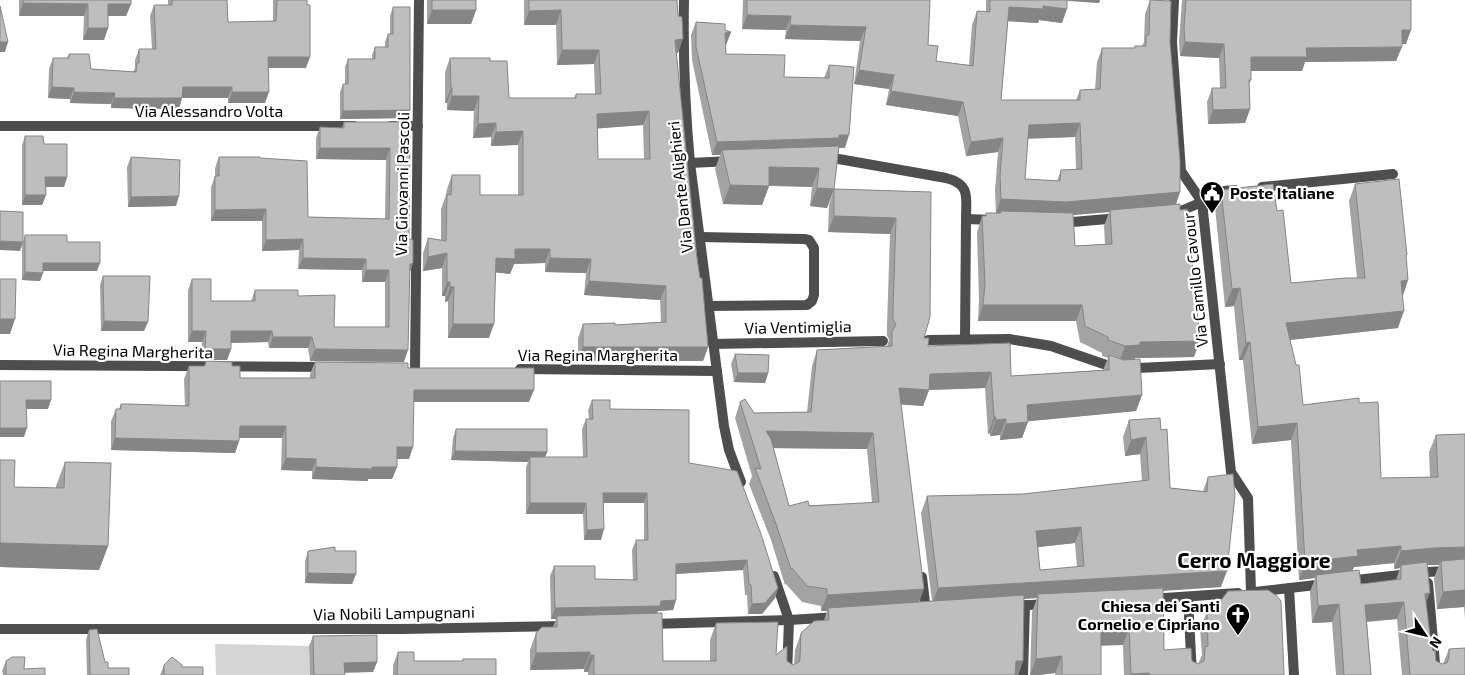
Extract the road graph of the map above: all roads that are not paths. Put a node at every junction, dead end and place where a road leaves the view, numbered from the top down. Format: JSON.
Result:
{"nodes":[{"id":1,"x":418,"y":0,"type":"edge"},
{"id":2,"x":684,"y":0,"type":"edge"},
{"id":3,"x":1174,"y":0,"type":"edge"},
{"id":4,"x":0,"y":126,"type":"edge"},
{"id":5,"x":418,"y":126,"type":"junction"},
{"id":6,"x":828,"y":158,"type":"edge"},
{"id":7,"x":746,"y":161,"type":"edge"},
{"id":8,"x":690,"y":163,"type":"junction"},
{"id":9,"x":1392,"y":174,"type":"dead end"},
{"id":10,"x":1202,"y":202,"type":"junction"},
{"id":11,"x":1169,"y":214,"type":"edge"},
{"id":12,"x":1130,"y":217,"type":"edge"},
{"id":13,"x":966,"y":219,"type":"junction"},
{"id":14,"x":1004,"y":221,"type":"edge"},
{"id":15,"x":1052,"y":222,"type":"edge"},
{"id":16,"x":700,"y":238,"type":"junction"},
{"id":17,"x":708,"y":306,"type":"junction"},
{"id":18,"x":928,"y":340,"type":"edge"},
{"id":19,"x":965,"y":340,"type":"junction"},
{"id":20,"x":883,"y":341,"type":"dead end"},
{"id":21,"x":713,"y":344,"type":"junction"},
{"id":22,"x":1220,"y":364,"type":"junction"},
{"id":23,"x":0,"y":365,"type":"edge"},
{"id":24,"x":336,"y":368,"type":"edge"},
{"id":25,"x":415,"y":368,"type":"edge"},
{"id":26,"x":512,"y":369,"type":"edge"},
{"id":27,"x":716,"y":371,"type":"junction"},
{"id":28,"x":746,"y":496,"type":"edge"},
{"id":29,"x":920,"y":563,"type":"edge"},
{"id":30,"x":772,"y":568,"type":"edge"},
{"id":31,"x":1465,"y":570,"type":"edge"},
{"id":32,"x":1427,"y":572,"type":"junction"},
{"id":33,"x":1290,"y":588,"type":"junction"},
{"id":34,"x":1251,"y":592,"type":"junction"},
{"id":35,"x":1188,"y":597,"type":"junction"},
{"id":36,"x":1140,"y":599,"type":"edge"},
{"id":37,"x":1063,"y":603,"type":"edge"},
{"id":38,"x":1025,"y":605,"type":"junction"},
{"id":39,"x":995,"y":607,"type":"edge"},
{"id":40,"x":926,"y":611,"type":"edge"},
{"id":41,"x":848,"y":616,"type":"edge"},
{"id":42,"x":789,"y":620,"type":"junction"},
{"id":43,"x":640,"y":624,"type":"edge"},
{"id":44,"x":580,"y":625,"type":"edge"},
{"id":45,"x":0,"y":629,"type":"edge"},
{"id":46,"x":787,"y":675,"type":"edge"},
{"id":47,"x":1023,"y":675,"type":"edge"},
{"id":48,"x":1192,"y":675,"type":"edge"},
{"id":49,"x":1294,"y":675,"type":"edge"},
{"id":50,"x":1436,"y":675,"type":"edge"}],
"edges":[{"from":1,"to":5,"type":"street","name":"Via Giovanni Pascoli"},
{"from":2,"to":8,"type":"street","name":"Via Dante Alighieri"},
{"from":3,"to":10,"type":"street","name":"Via Camillo Cavour"},
{"from":4,"to":5,"type":"street","name":"Via Alessandro Volta"},
{"from":5,"to":25,"type":"street","name":"Via Giovanni Pascoli"},
{"from":6,"to":13,"type":"street"},
{"from":7,"to":8,"type":"street"},
{"from":8,"to":16,"type":"street","name":"Via Dante Alighieri"},
{"from":9,"to":10,"type":"street"},
{"from":10,"to":11,"type":"street"},
{"from":10,"to":22,"type":"street","name":"Via Camillo Cavour"},
{"from":12,"to":15,"type":"street"},
{"from":13,"to":14,"type":"street"},
{"from":13,"to":19,"type":"street"},
{"from":16,"to":17,"type":"street","name":"Via Dante Alighieri"},
{"from":16,"to":17,"type":"street"},
{"from":17,"to":21,"type":"street","name":"Via Dante Alighieri"},
{"from":18,"to":19,"type":"street"},
{"from":19,"to":22,"type":"street"},
{"from":20,"to":21,"type":"street","name":"Via Ventimiglia"},
{"from":21,"to":27,"type":"street","name":"Via Dante Alighieri"},
{"from":22,"to":34,"type":"street","name":"Via Camillo Cavour"},
{"from":23,"to":24,"type":"street","name":"Via Regina Margherita"},
{"from":26,"to":27,"type":"street","name":"Via Regina Margherita"},
{"from":27,"to":28,"type":"street","name":"Via Dante Alighieri"},
{"from":29,"to":40,"type":"street"},
{"from":30,"to":42,"type":"street"},
{"from":31,"to":32,"type":"street"},
{"from":32,"to":33,"type":"street"},
{"from":32,"to":50,"type":"street"},
{"from":33,"to":34,"type":"street"},
{"from":33,"to":49,"type":"street"},
{"from":34,"to":35,"type":"street"},
{"from":35,"to":36,"type":"street"},
{"from":35,"to":48,"type":"street"},
{"from":37,"to":38,"type":"street"},
{"from":38,"to":39,"type":"street"},
{"from":38,"to":47,"type":"street"},
{"from":41,"to":42,"type":"street"},
{"from":42,"to":43,"type":"street"},
{"from":42,"to":46,"type":"street"},
{"from":44,"to":45,"type":"street","name":"Via Nobili Lampugnani"}]}
